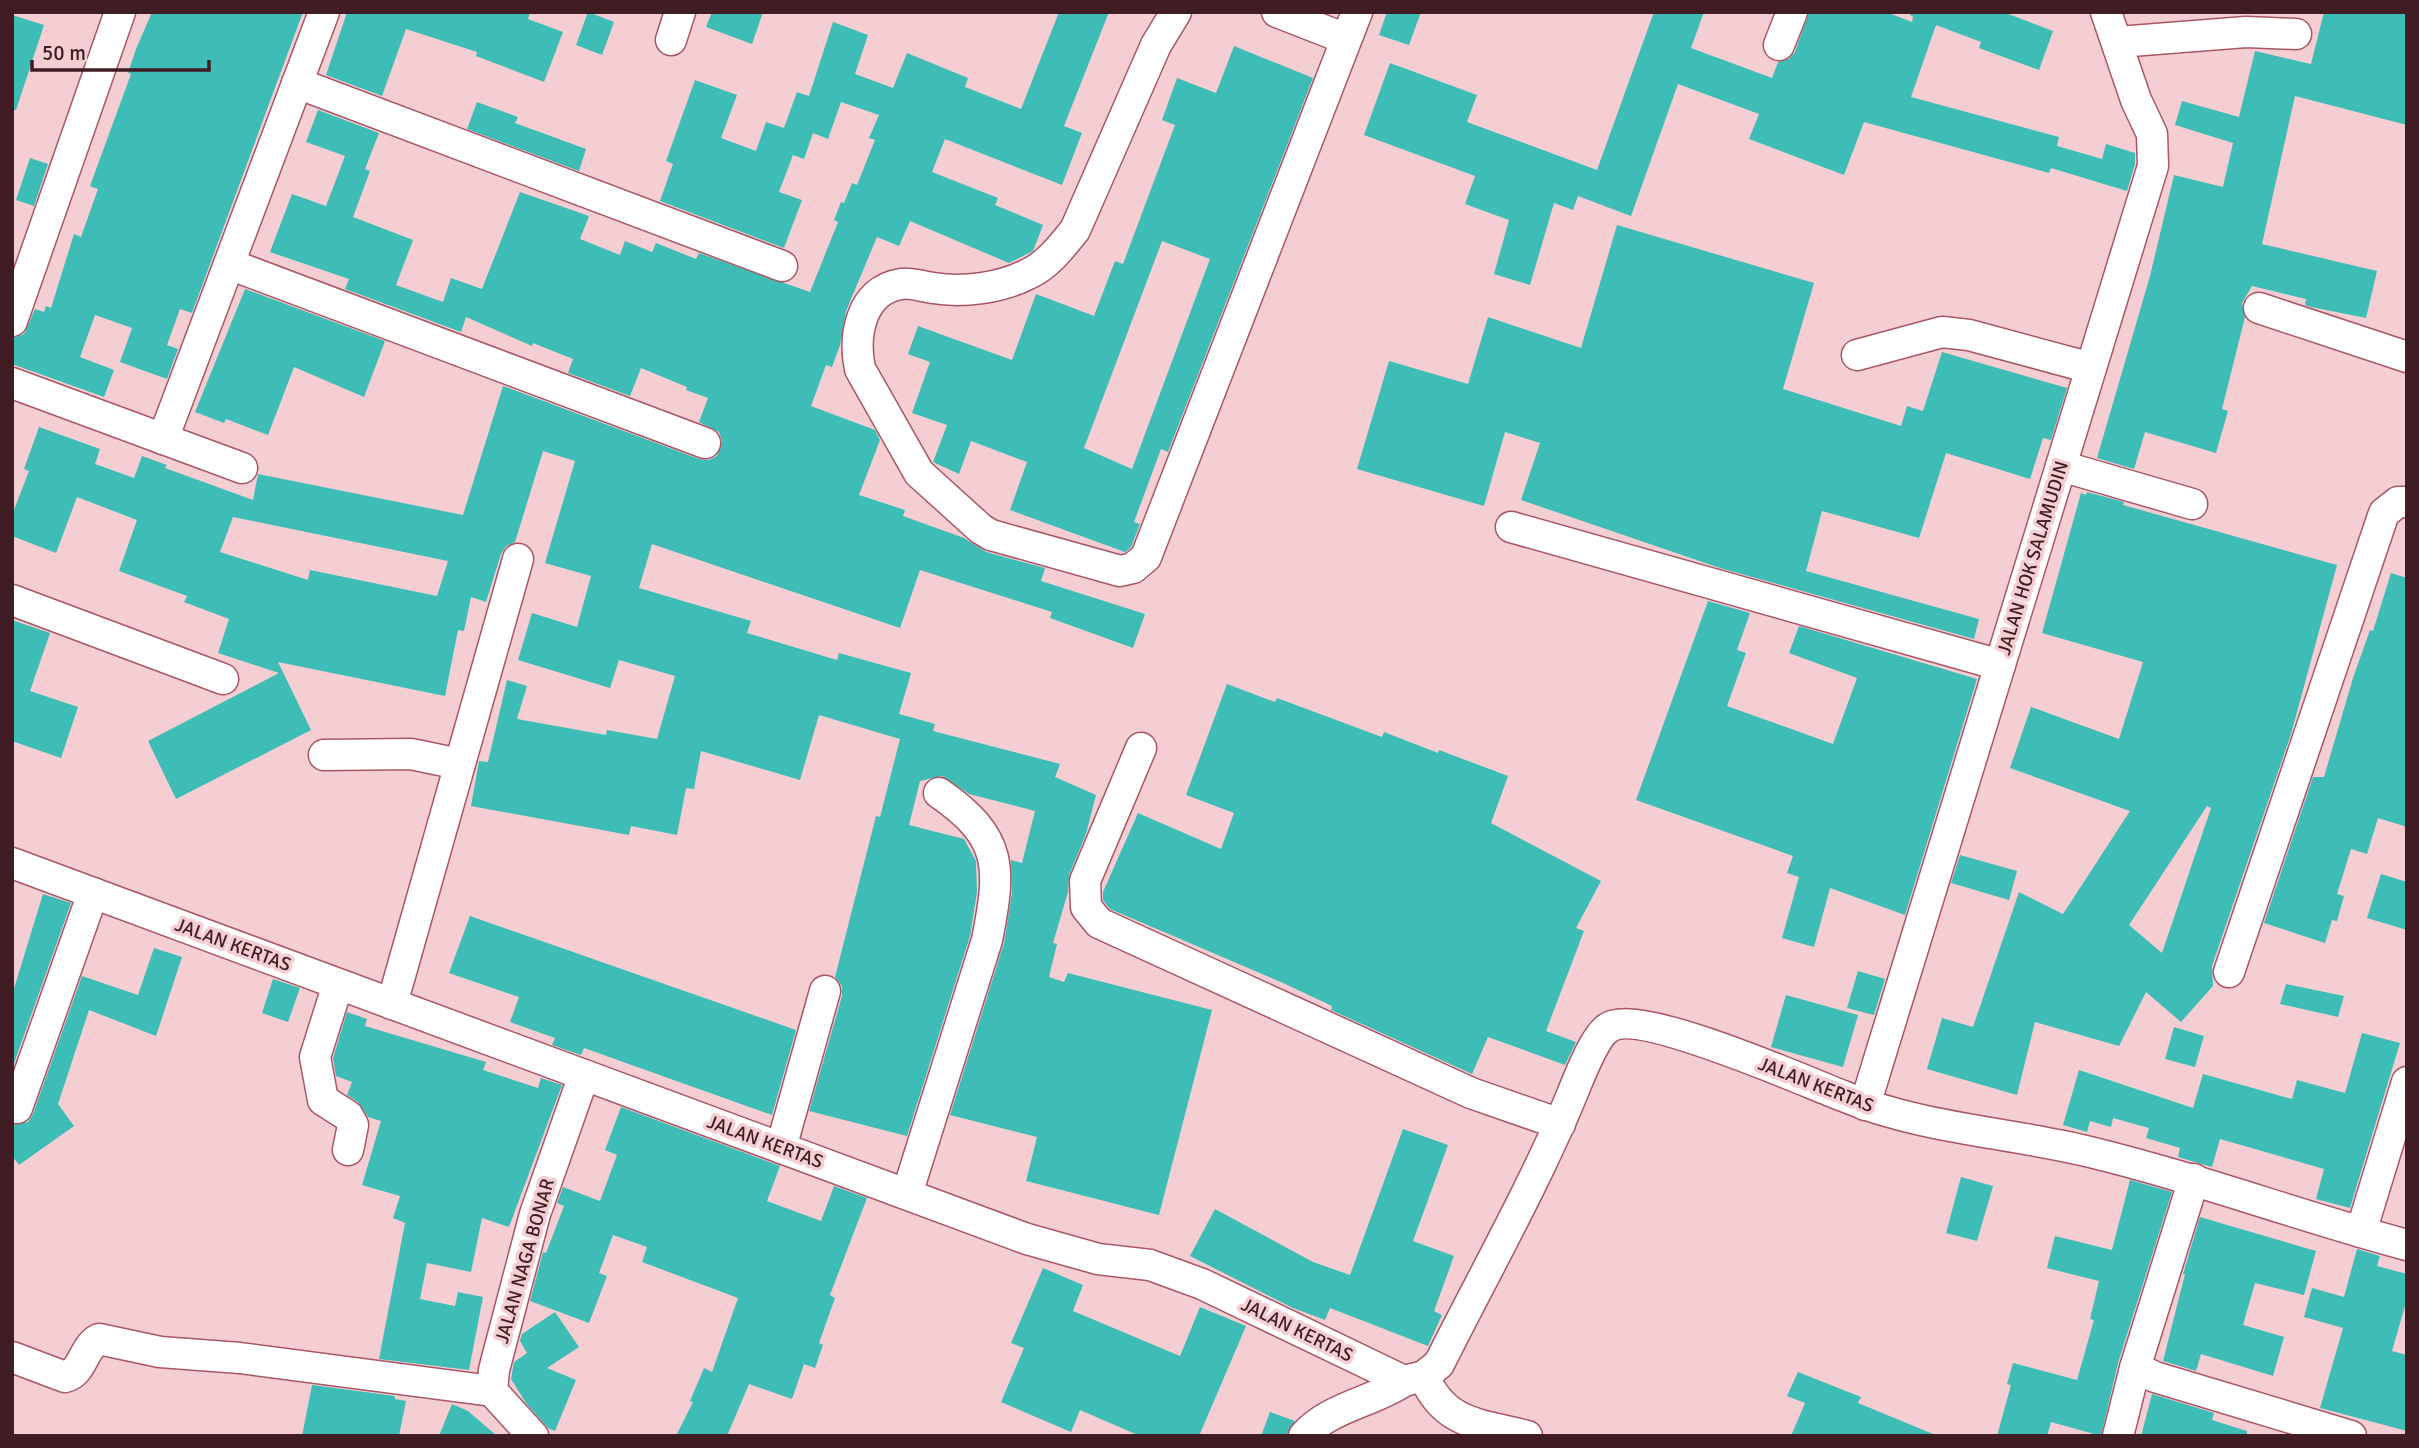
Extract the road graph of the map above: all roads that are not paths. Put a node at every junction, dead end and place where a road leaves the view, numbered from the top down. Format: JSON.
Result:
{"nodes":[{"id":1,"x":120,"y":12,"type":"edge"},
{"id":2,"x":324,"y":12,"type":"edge"},
{"id":3,"x":1176,"y":12,"type":"edge"},
{"id":4,"x":1277,"y":12,"type":"edge"},
{"id":5,"x":1792,"y":12,"type":"edge"},
{"id":6,"x":2106,"y":12,"type":"edge"},
{"id":7,"x":1351,"y":26,"type":"edge"},
{"id":8,"x":2296,"y":34,"type":"dead end"},
{"id":9,"x":2118,"y":42,"type":"junction"},
{"id":10,"x":1779,"y":45,"type":"dead end"},
{"id":11,"x":297,"y":83,"type":"junction"},
{"id":12,"x":229,"y":264,"type":"junction"},
{"id":13,"x":782,"y":266,"type":"dead end"},
{"id":14,"x":2259,"y":308,"type":"dead end"},
{"id":15,"x":12,"y":321,"type":"edge"},
{"id":16,"x":1857,"y":355,"type":"dead end"},
{"id":17,"x":2407,"y":357,"type":"edge"},
{"id":18,"x":2091,"y":368,"type":"junction"},
{"id":19,"x":12,"y":383,"type":"edge"},
{"id":20,"x":163,"y":439,"type":"junction"},
{"id":21,"x":705,"y":443,"type":"dead end"},
{"id":22,"x":2061,"y":466,"type":"junction"},
{"id":23,"x":242,"y":468,"type":"dead end"},
{"id":24,"x":2407,"y":502,"type":"edge"},
{"id":25,"x":2192,"y":504,"type":"dead end"},
{"id":26,"x":1511,"y":527,"type":"dead end"},
{"id":27,"x":518,"y":559,"type":"dead end"},
{"id":28,"x":12,"y":600,"type":"edge"},
{"id":29,"x":2000,"y":665,"type":"junction"},
{"id":30,"x":223,"y":679,"type":"dead end"},
{"id":31,"x":1141,"y":748,"type":"dead end"},
{"id":32,"x":324,"y":755,"type":"dead end"},
{"id":33,"x":459,"y":764,"type":"junction"},
{"id":34,"x":939,"y":793,"type":"dead end"},
{"id":35,"x":12,"y":863,"type":"edge"},
{"id":36,"x":93,"y":893,"type":"junction"},
{"id":37,"x":2229,"y":972,"type":"dead end"},
{"id":38,"x":338,"y":984,"type":"junction"},
{"id":39,"x":825,"y":991,"type":"dead end"},
{"id":40,"x":392,"y":1004,"type":"junction"},
{"id":41,"x":584,"y":1075,"type":"junction"},
{"id":42,"x":2407,"y":1082,"type":"edge"},
{"id":43,"x":1864,"y":1105,"type":"junction"},
{"id":44,"x":17,"y":1108,"type":"dead end"},
{"id":45,"x":1560,"y":1125,"type":"junction"},
{"id":46,"x":781,"y":1147,"type":"junction"},
{"id":47,"x":348,"y":1150,"type":"dead end"},
{"id":48,"x":2194,"y":1179,"type":"junction"},
{"id":49,"x":907,"y":1194,"type":"junction"},
{"id":50,"x":2361,"y":1233,"type":"junction"},
{"id":51,"x":2407,"y":1245,"type":"edge"},
{"id":52,"x":12,"y":1357,"type":"edge"},
{"id":53,"x":2135,"y":1368,"type":"junction"},
{"id":54,"x":1414,"y":1379,"type":"junction"},
{"id":55,"x":492,"y":1391,"type":"junction"},
{"id":56,"x":533,"y":1436,"type":"edge"},
{"id":57,"x":1304,"y":1436,"type":"edge"},
{"id":58,"x":1527,"y":1436,"type":"edge"},
{"id":59,"x":2118,"y":1436,"type":"edge"},
{"id":60,"x":2351,"y":1436,"type":"edge"}],
"edges":[{"from":1,"to":15,"type":"street"},
{"from":2,"to":11,"type":"street"},
{"from":3,"to":7,"type":"street"},
{"from":4,"to":7,"type":"street"},
{"from":5,"to":10,"type":"street"},
{"from":6,"to":9,"type":"street","name":"JALAN HOK SALAMUDIN"},
{"from":8,"to":9,"type":"street"},
{"from":9,"to":18,"type":"street","name":"JALAN HOK SALAMUDIN"},
{"from":11,"to":12,"type":"street"},
{"from":11,"to":13,"type":"street"},
{"from":12,"to":20,"type":"street"},
{"from":12,"to":21,"type":"street"},
{"from":14,"to":17,"type":"street"},
{"from":16,"to":18,"type":"street"},
{"from":18,"to":22,"type":"street","name":"JALAN HOK SALAMUDIN"},
{"from":19,"to":20,"type":"street"},
{"from":20,"to":23,"type":"street"},
{"from":22,"to":25,"type":"street"},
{"from":22,"to":29,"type":"street","name":"JALAN HOK SALAMUDIN"},
{"from":24,"to":37,"type":"street"},
{"from":26,"to":29,"type":"street"},
{"from":27,"to":33,"type":"street"},
{"from":28,"to":30,"type":"street"},
{"from":29,"to":43,"type":"street","name":"JALAN HOK SALAMUDIN"},
{"from":31,"to":45,"type":"street"},
{"from":32,"to":33,"type":"street"},
{"from":33,"to":40,"type":"street"},
{"from":34,"to":49,"type":"street"},
{"from":35,"to":36,"type":"street","name":"JALAN KERTAS"},
{"from":36,"to":38,"type":"street","name":"JALAN KERTAS"},
{"from":36,"to":44,"type":"street"},
{"from":38,"to":40,"type":"street","name":"JALAN KERTAS"},
{"from":38,"to":47,"type":"street"},
{"from":39,"to":46,"type":"street"},
{"from":40,"to":41,"type":"street","name":"JALAN KERTAS"},
{"from":41,"to":46,"type":"street","name":"JALAN KERTAS"},
{"from":41,"to":55,"type":"street","name":"JALAN NAGA BONAR"},
{"from":42,"to":50,"type":"street"},
{"from":43,"to":45,"type":"street","name":"JALAN KERTAS"},
{"from":43,"to":48,"type":"street","name":"JALAN KERTAS"},
{"from":45,"to":54,"type":"street","name":"JALAN KERTAS"},
{"from":46,"to":49,"type":"street","name":"JALAN KERTAS"},
{"from":48,"to":50,"type":"street","name":"JALAN KERTAS"},
{"from":48,"to":53,"type":"street"},
{"from":49,"to":54,"type":"street","name":"JALAN KERTAS"},
{"from":50,"to":51,"type":"street","name":"JALAN KERTAS"},
{"from":52,"to":55,"type":"street"},
{"from":53,"to":59,"type":"street"},
{"from":53,"to":60,"type":"street"},
{"from":54,"to":57,"type":"street"},
{"from":54,"to":58,"type":"street"},
{"from":55,"to":56,"type":"street"}]}
